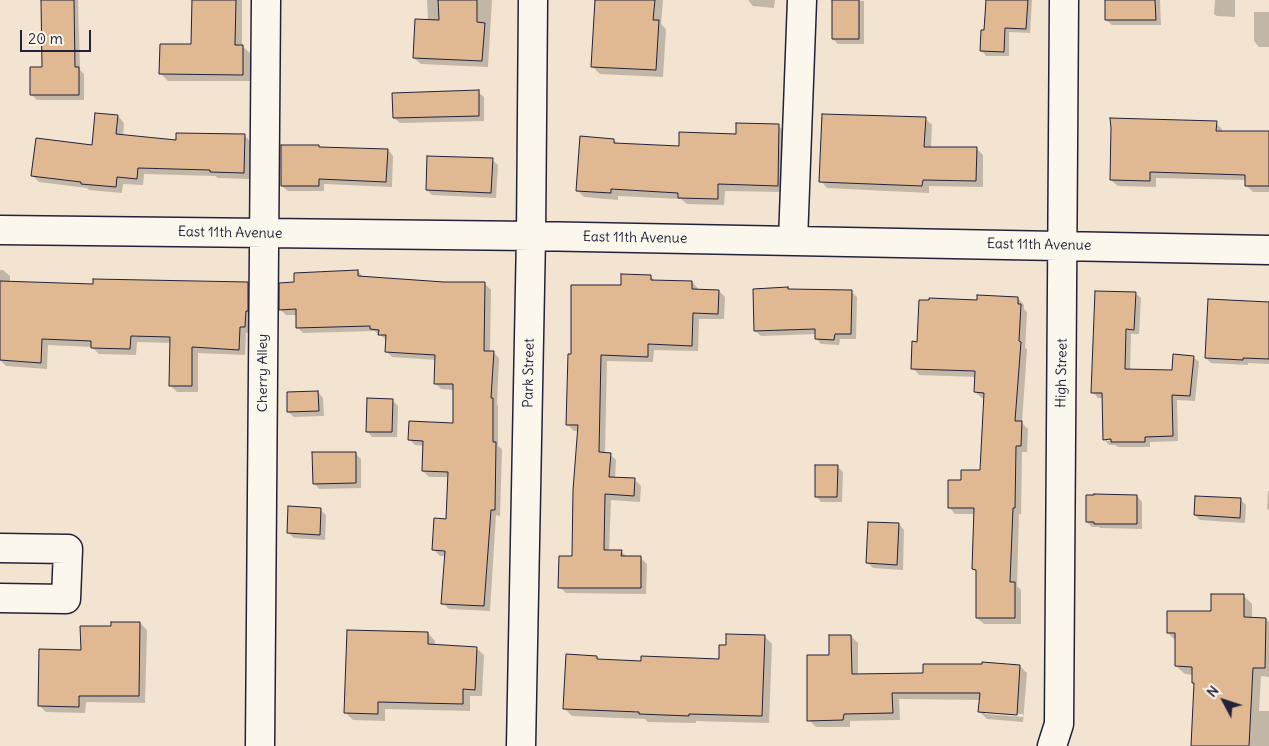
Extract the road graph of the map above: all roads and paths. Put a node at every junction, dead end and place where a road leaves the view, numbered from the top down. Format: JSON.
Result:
{"nodes":[{"id":1,"x":266,"y":0,"type":"edge"},
{"id":2,"x":533,"y":0,"type":"edge"},
{"id":3,"x":802,"y":0,"type":"edge"},
{"id":4,"x":1064,"y":0,"type":"edge"},
{"id":5,"x":0,"y":230,"type":"edge"},
{"id":6,"x":264,"y":234,"type":"junction"},
{"id":7,"x":531,"y":236,"type":"junction"},
{"id":8,"x":793,"y":241,"type":"junction"},
{"id":9,"x":1063,"y":246,"type":"junction"},
{"id":10,"x":1269,"y":250,"type":"edge"},
{"id":11,"x":0,"y":548,"type":"edge"},
{"id":12,"x":0,"y":598,"type":"edge"},
{"id":13,"x":260,"y":746,"type":"edge"},
{"id":14,"x":521,"y":746,"type":"edge"},
{"id":15,"x":1052,"y":746,"type":"edge"}],
"edges":[{"from":1,"to":6,"type":"street","name":"Cherry Alley"},
{"from":2,"to":7,"type":"street","name":"Park Street"},
{"from":3,"to":8,"type":"street"},
{"from":4,"to":9,"type":"street","name":"High Street"},
{"from":5,"to":6,"type":"street","name":"East 11th Avenue"},
{"from":6,"to":7,"type":"street","name":"East 11th Avenue"},
{"from":6,"to":13,"type":"street","name":"Cherry Alley"},
{"from":7,"to":8,"type":"street","name":"East 11th Avenue"},
{"from":7,"to":14,"type":"street","name":"Park Street"},
{"from":8,"to":9,"type":"street","name":"East 11th Avenue"},
{"from":9,"to":10,"type":"street","name":"East 11th Avenue"},
{"from":9,"to":15,"type":"street","name":"High Street"},
{"from":11,"to":12,"type":"street"}]}
